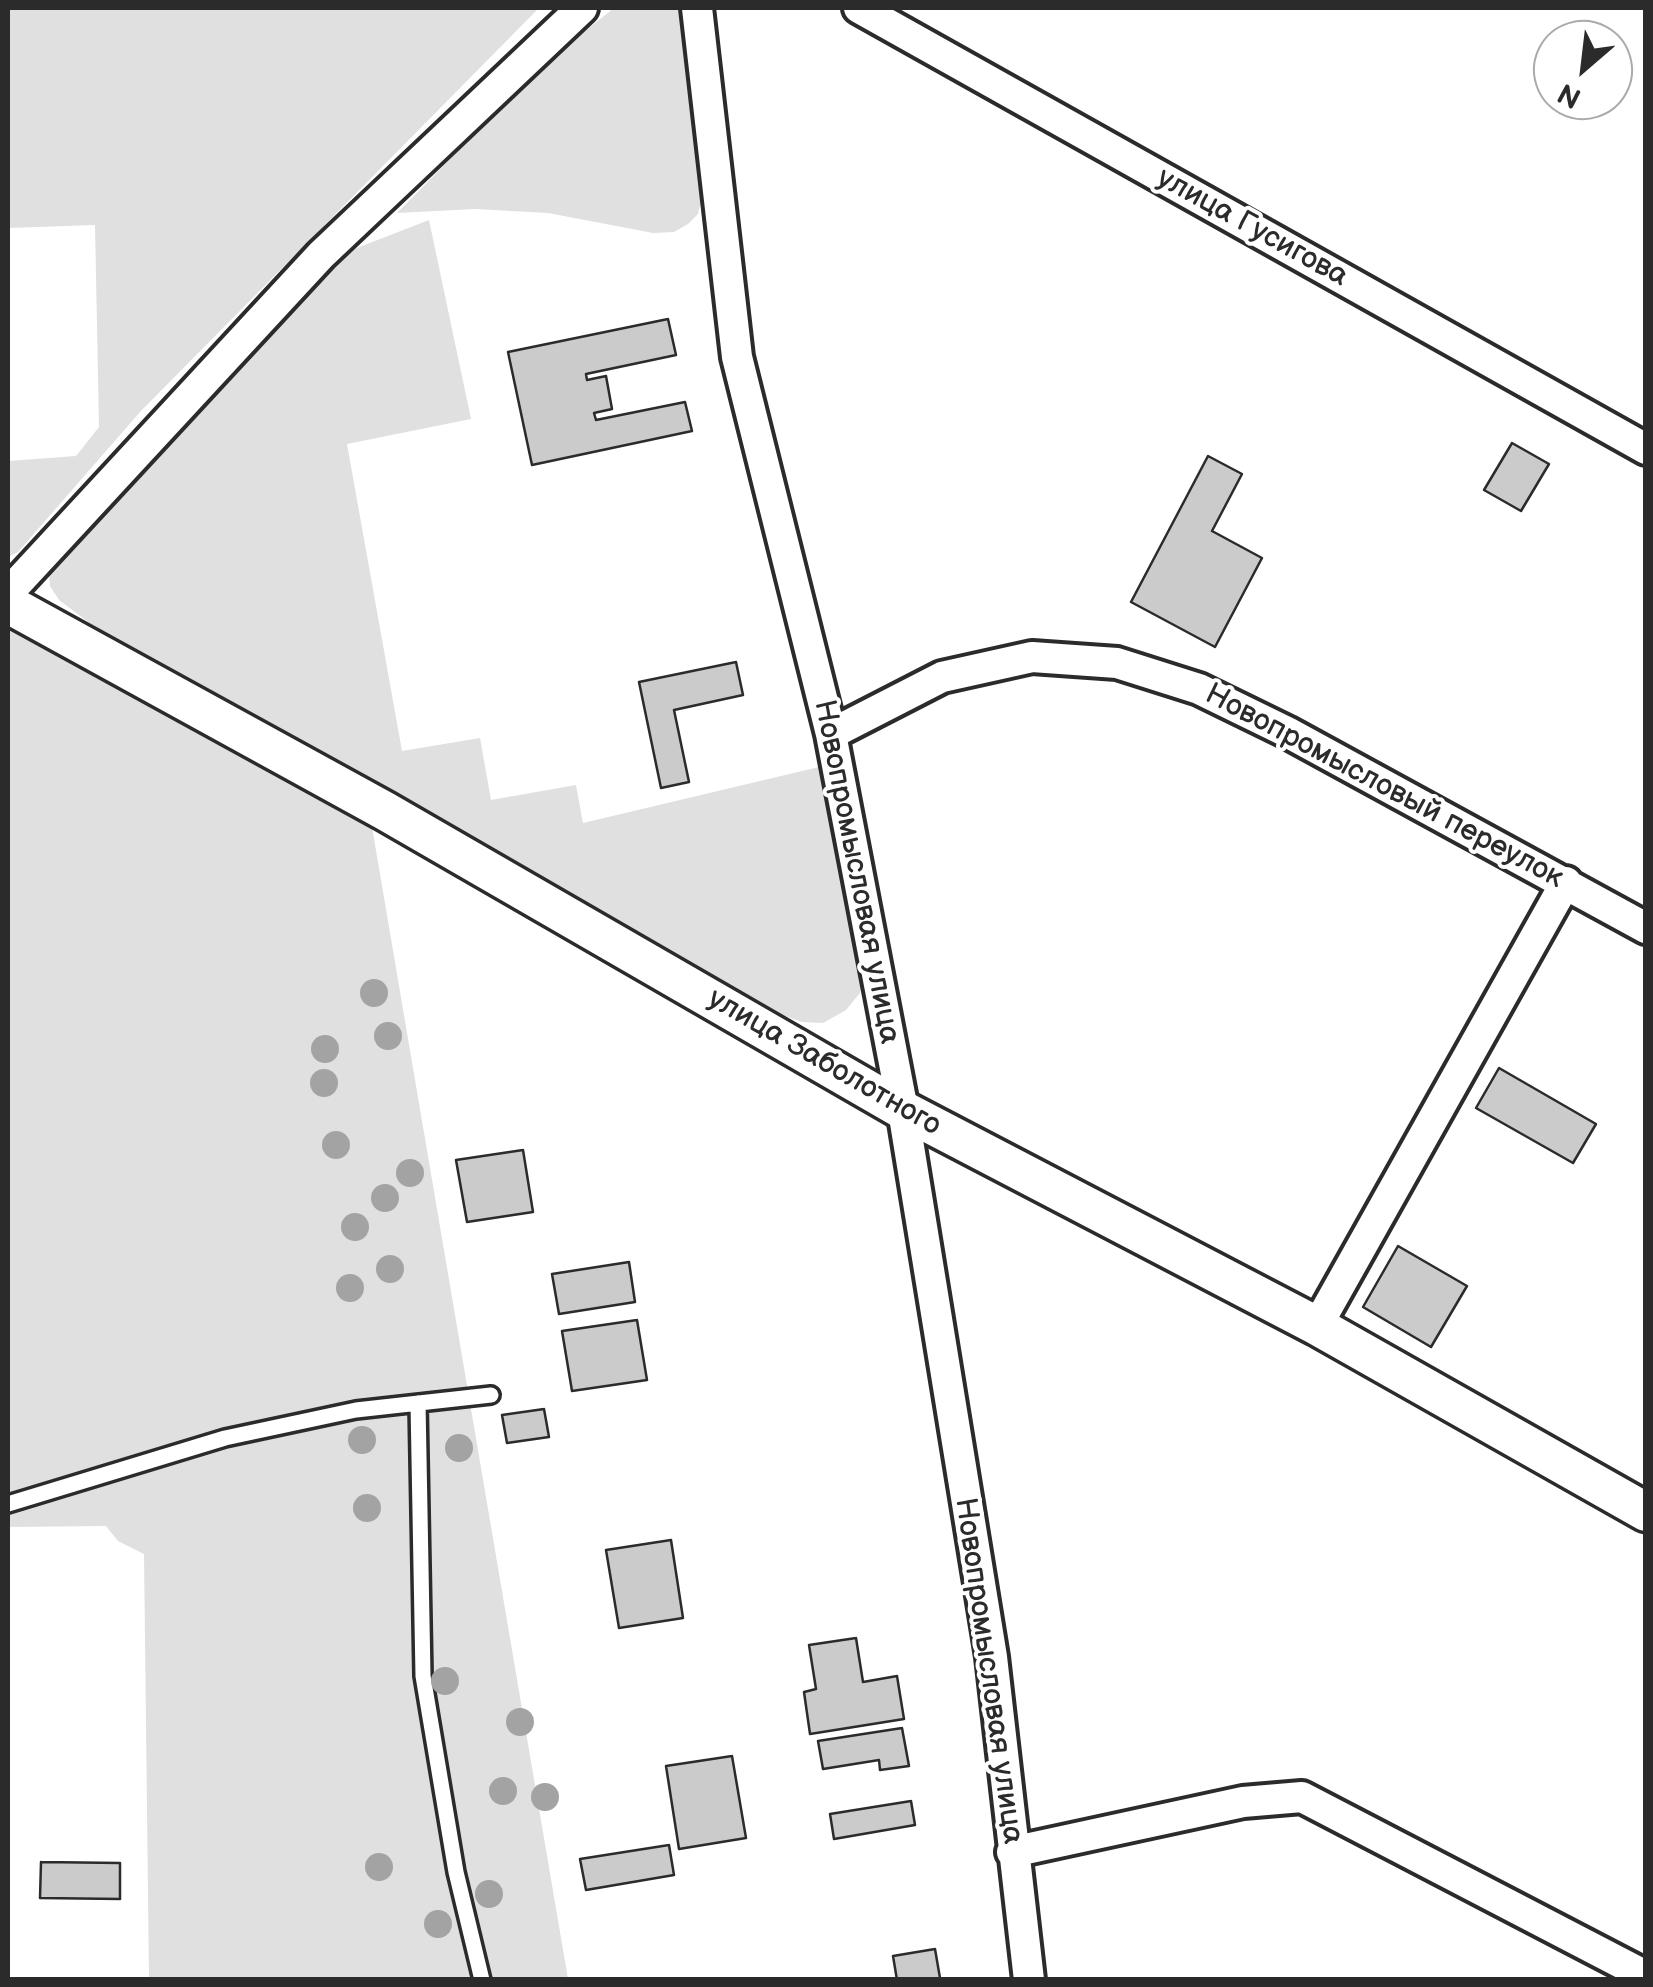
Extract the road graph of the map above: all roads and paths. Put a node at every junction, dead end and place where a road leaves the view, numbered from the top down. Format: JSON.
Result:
{"nodes":[{"id":1,"x":582,"y":8,"type":"edge"},
{"id":2,"x":697,"y":8,"type":"edge"},
{"id":3,"x":859,"y":8,"type":"edge"},
{"id":4,"x":1646,"y":449,"type":"edge"},
{"id":5,"x":8,"y":593,"type":"edge"},
{"id":6,"x":8,"y":604,"type":"edge"},
{"id":7,"x":831,"y":734,"type":"junction"},
{"id":8,"x":1566,"y":882,"type":"junction"},
{"id":9,"x":1646,"y":928,"type":"edge"},
{"id":10,"x":903,"y":1110,"type":"junction"},
{"id":11,"x":1318,"y":1326,"type":"junction"},
{"id":12,"x":491,"y":1395,"type":"dead end"},
{"id":13,"x":418,"y":1404,"type":"junction"},
{"id":14,"x":8,"y":1504,"type":"edge"},
{"id":15,"x":1646,"y":1512,"type":"edge"},
{"id":16,"x":1012,"y":1852,"type":"junction"},
{"id":17,"x":1646,"y":1976,"type":"edge"},
{"id":18,"x":482,"y":1980,"type":"edge"},
{"id":19,"x":1029,"y":1980,"type":"edge"}],
"edges":[{"from":1,"to":5,"type":"street"},
{"from":2,"to":7,"type":"street","name":"Новопромысловая улица"},
{"from":3,"to":4,"type":"street","name":"улица Гусигова"},
{"from":6,"to":10,"type":"street","name":"улица Заболотного"},
{"from":7,"to":8,"type":"street","name":"Новопромысловый переулок"},
{"from":7,"to":10,"type":"street","name":"Новопромысловая улица"},
{"from":8,"to":9,"type":"street","name":"Новопромысловый переулок"},
{"from":8,"to":11,"type":"street"},
{"from":10,"to":11,"type":"street","name":"улица Заболотного"},
{"from":10,"to":16,"type":"street","name":"Новопромысловая улица"},
{"from":11,"to":15,"type":"street","name":"улица Заболотного"},
{"from":12,"to":13,"type":"lane"},
{"from":13,"to":14,"type":"lane"},
{"from":13,"to":18,"type":"lane"},
{"from":16,"to":17,"type":"street"},
{"from":16,"to":19,"type":"street","name":"Новопромысловая улица"}]}
